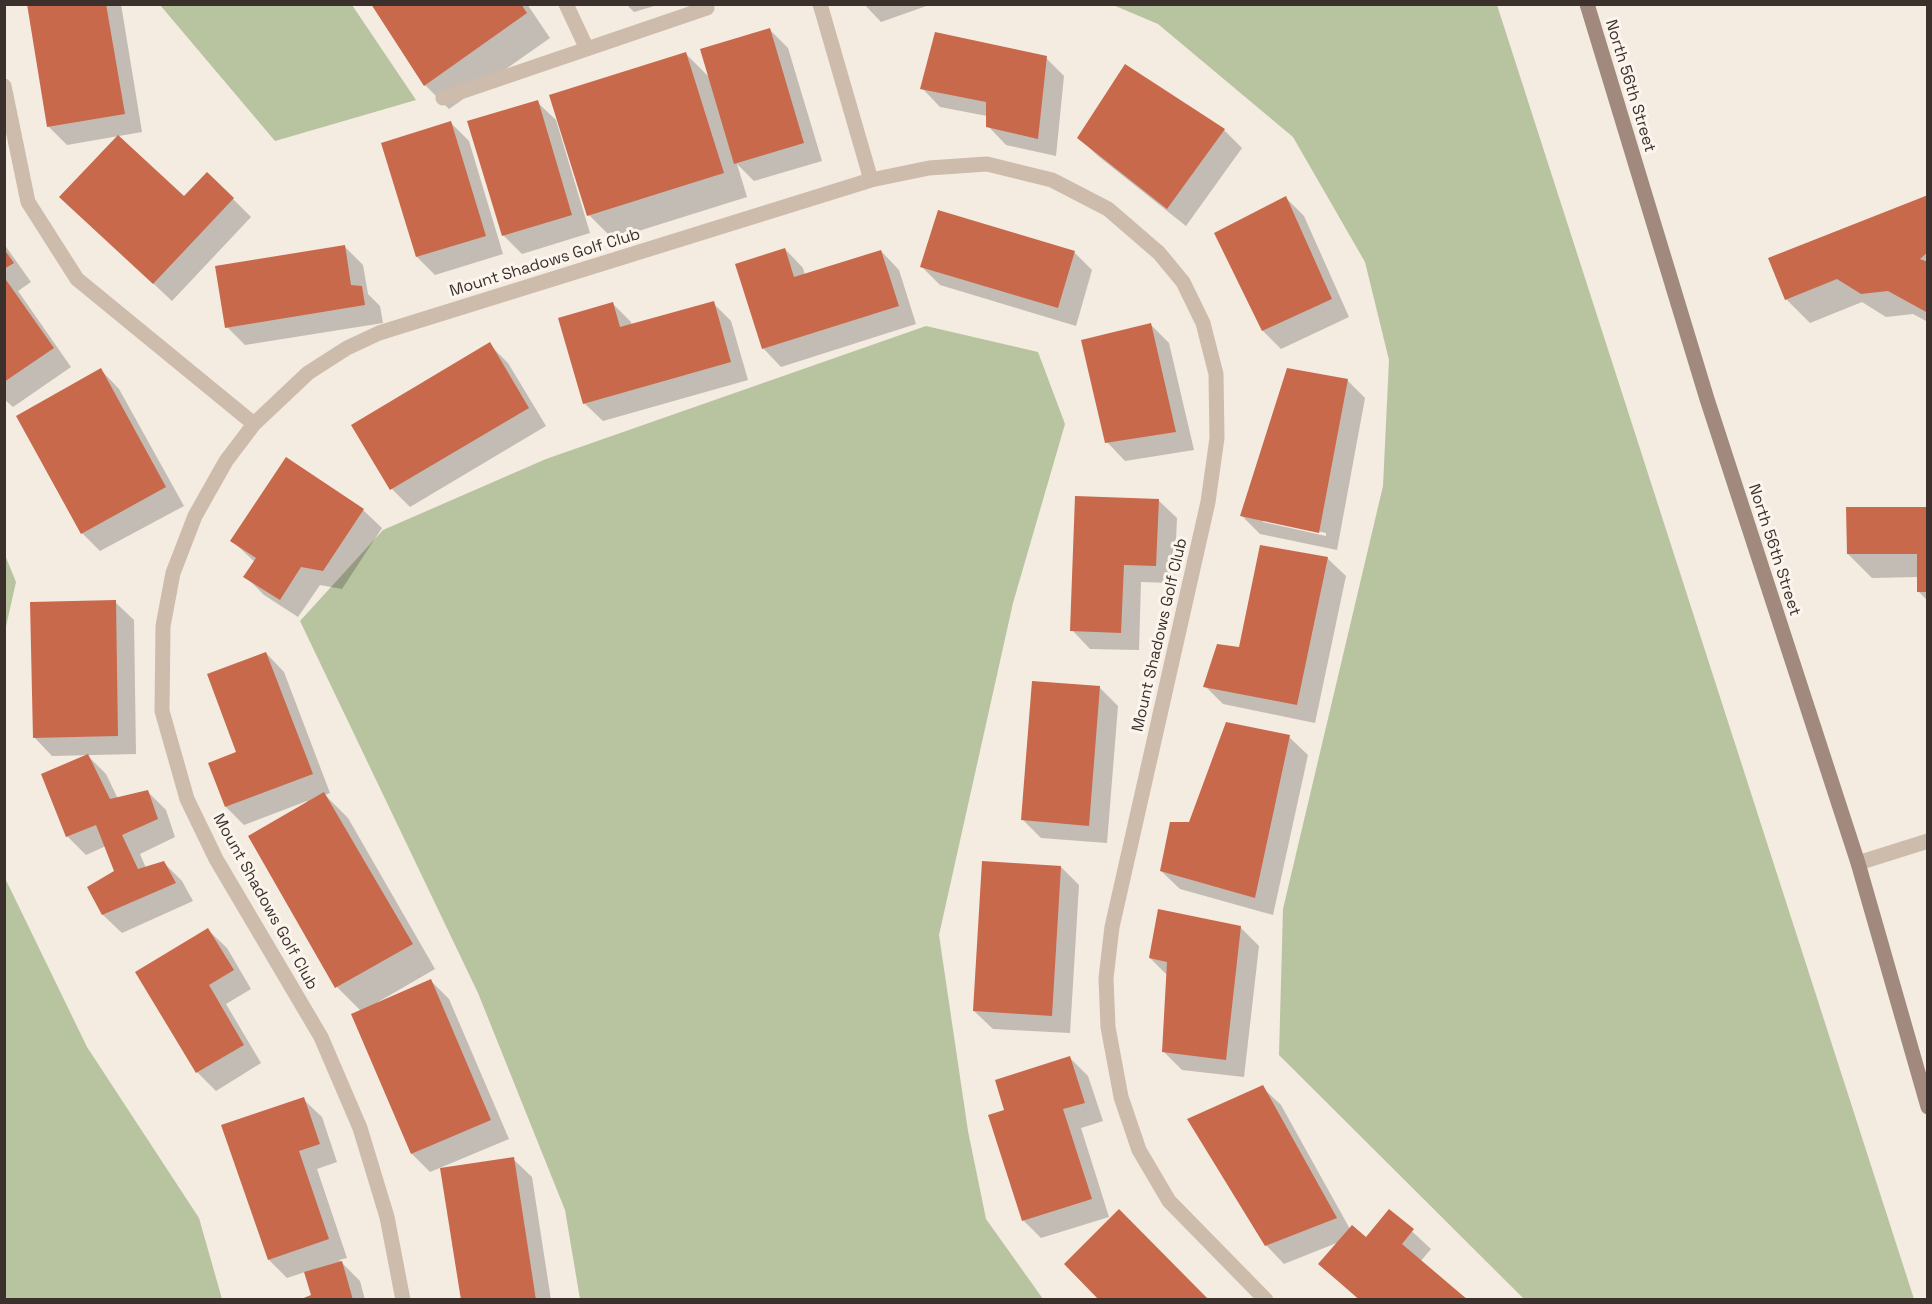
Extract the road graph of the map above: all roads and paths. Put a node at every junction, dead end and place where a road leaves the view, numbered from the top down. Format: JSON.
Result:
{"nodes":[{"id":1,"x":566,"y":4,"type":"edge"},
{"id":2,"x":820,"y":4,"type":"edge"},
{"id":3,"x":1587,"y":4,"type":"edge"},
{"id":4,"x":707,"y":8,"type":"dead end"},
{"id":5,"x":587,"y":49,"type":"junction"},
{"id":6,"x":4,"y":86,"type":"edge"},
{"id":7,"x":443,"y":98,"type":"dead end"},
{"id":8,"x":871,"y":180,"type":"junction"},
{"id":9,"x":254,"y":424,"type":"junction"},
{"id":10,"x":1928,"y":841,"type":"edge"},
{"id":11,"x":1858,"y":863,"type":"junction"},
{"id":12,"x":1928,"y":1107,"type":"edge"},
{"id":13,"x":403,"y":1299,"type":"edge"},
{"id":14,"x":1266,"y":1299,"type":"edge"}],
"edges":[{"from":1,"to":5,"type":"street"},
{"from":2,"to":8,"type":"street"},
{"from":3,"to":11,"type":"street","name":"North 56th Street"},
{"from":4,"to":5,"type":"street"},
{"from":5,"to":7,"type":"street"},
{"from":6,"to":9,"type":"street"},
{"from":8,"to":9,"type":"street","name":"Mount Shadows Golf Club"},
{"from":8,"to":14,"type":"street","name":"Mount Shadows Golf Club"},
{"from":9,"to":13,"type":"street","name":"Mount Shadows Golf Club"},
{"from":10,"to":11,"type":"street"},
{"from":11,"to":12,"type":"street","name":"North 56th Street"}]}
